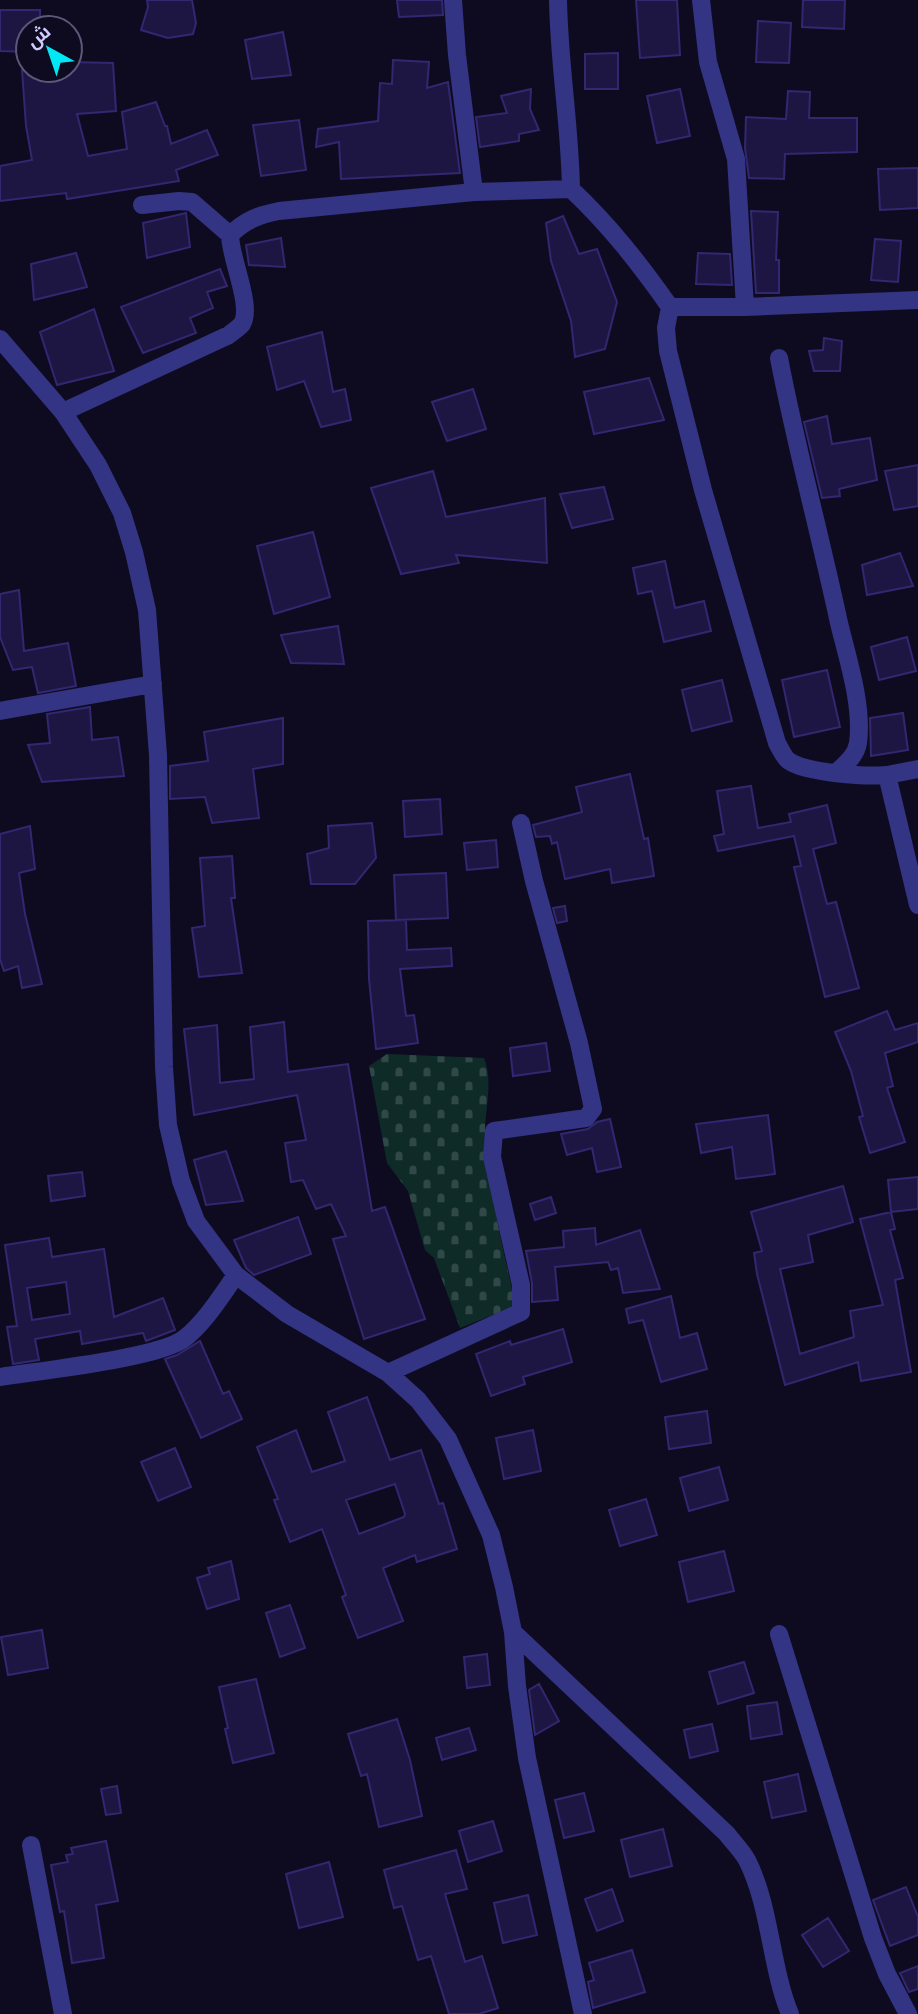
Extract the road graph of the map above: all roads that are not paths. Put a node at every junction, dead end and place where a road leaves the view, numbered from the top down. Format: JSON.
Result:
{"nodes":[{"id":1,"x":453,"y":0,"type":"edge"},
{"id":2,"x":558,"y":0,"type":"edge"},
{"id":3,"x":701,"y":0,"type":"edge"},
{"id":4,"x":571,"y":189,"type":"junction"},
{"id":5,"x":474,"y":192,"type":"junction"},
{"id":6,"x":142,"y":205,"type":"dead end"},
{"id":7,"x":230,"y":235,"type":"junction"},
{"id":8,"x":918,"y":300,"type":"edge"},
{"id":9,"x":670,"y":307,"type":"junction"},
{"id":10,"x":745,"y":307,"type":"junction"},
{"id":11,"x":0,"y":339,"type":"edge"},
{"id":12,"x":779,"y":358,"type":"dead end"},
{"id":13,"x":63,"y":412,"type":"junction"},
{"id":14,"x":153,"y":684,"type":"junction"},
{"id":15,"x":0,"y":711,"type":"edge"},
{"id":16,"x":918,"y":769,"type":"edge"},
{"id":17,"x":836,"y":772,"type":"junction"},
{"id":18,"x":887,"y":775,"type":"junction"},
{"id":19,"x":521,"y":823,"type":"dead end"},
{"id":20,"x":918,"y":905,"type":"edge"},
{"id":21,"x":236,"y":1275,"type":"junction"},
{"id":22,"x":388,"y":1373,"type":"junction"},
{"id":23,"x":0,"y":1377,"type":"edge"},
{"id":24,"x":513,"y":1632,"type":"junction"},
{"id":25,"x":779,"y":1634,"type":"dead end"},
{"id":26,"x":31,"y":1845,"type":"dead end"},
{"id":27,"x":63,"y":2014,"type":"edge"},
{"id":28,"x":583,"y":2014,"type":"edge"},
{"id":29,"x":790,"y":2014,"type":"edge"},
{"id":30,"x":908,"y":2014,"type":"edge"}],
"edges":[{"from":1,"to":5,"type":"street"},
{"from":2,"to":4,"type":"street"},
{"from":3,"to":10,"type":"street"},
{"from":4,"to":5,"type":"street"},
{"from":4,"to":9,"type":"street"},
{"from":5,"to":7,"type":"street"},
{"from":6,"to":7,"type":"street"},
{"from":7,"to":13,"type":"street"},
{"from":8,"to":10,"type":"street"},
{"from":9,"to":10,"type":"street"},
{"from":9,"to":17,"type":"street"},
{"from":11,"to":13,"type":"street"},
{"from":12,"to":17,"type":"street"},
{"from":13,"to":14,"type":"street"},
{"from":14,"to":15,"type":"street"},
{"from":14,"to":21,"type":"street"},
{"from":16,"to":18,"type":"street"},
{"from":17,"to":18,"type":"street"},
{"from":18,"to":20,"type":"street"},
{"from":19,"to":22,"type":"street"},
{"from":21,"to":22,"type":"street"},
{"from":21,"to":23,"type":"street"},
{"from":22,"to":24,"type":"street"},
{"from":24,"to":28,"type":"street"},
{"from":24,"to":29,"type":"street"},
{"from":25,"to":30,"type":"street"},
{"from":26,"to":27,"type":"street"}]}
